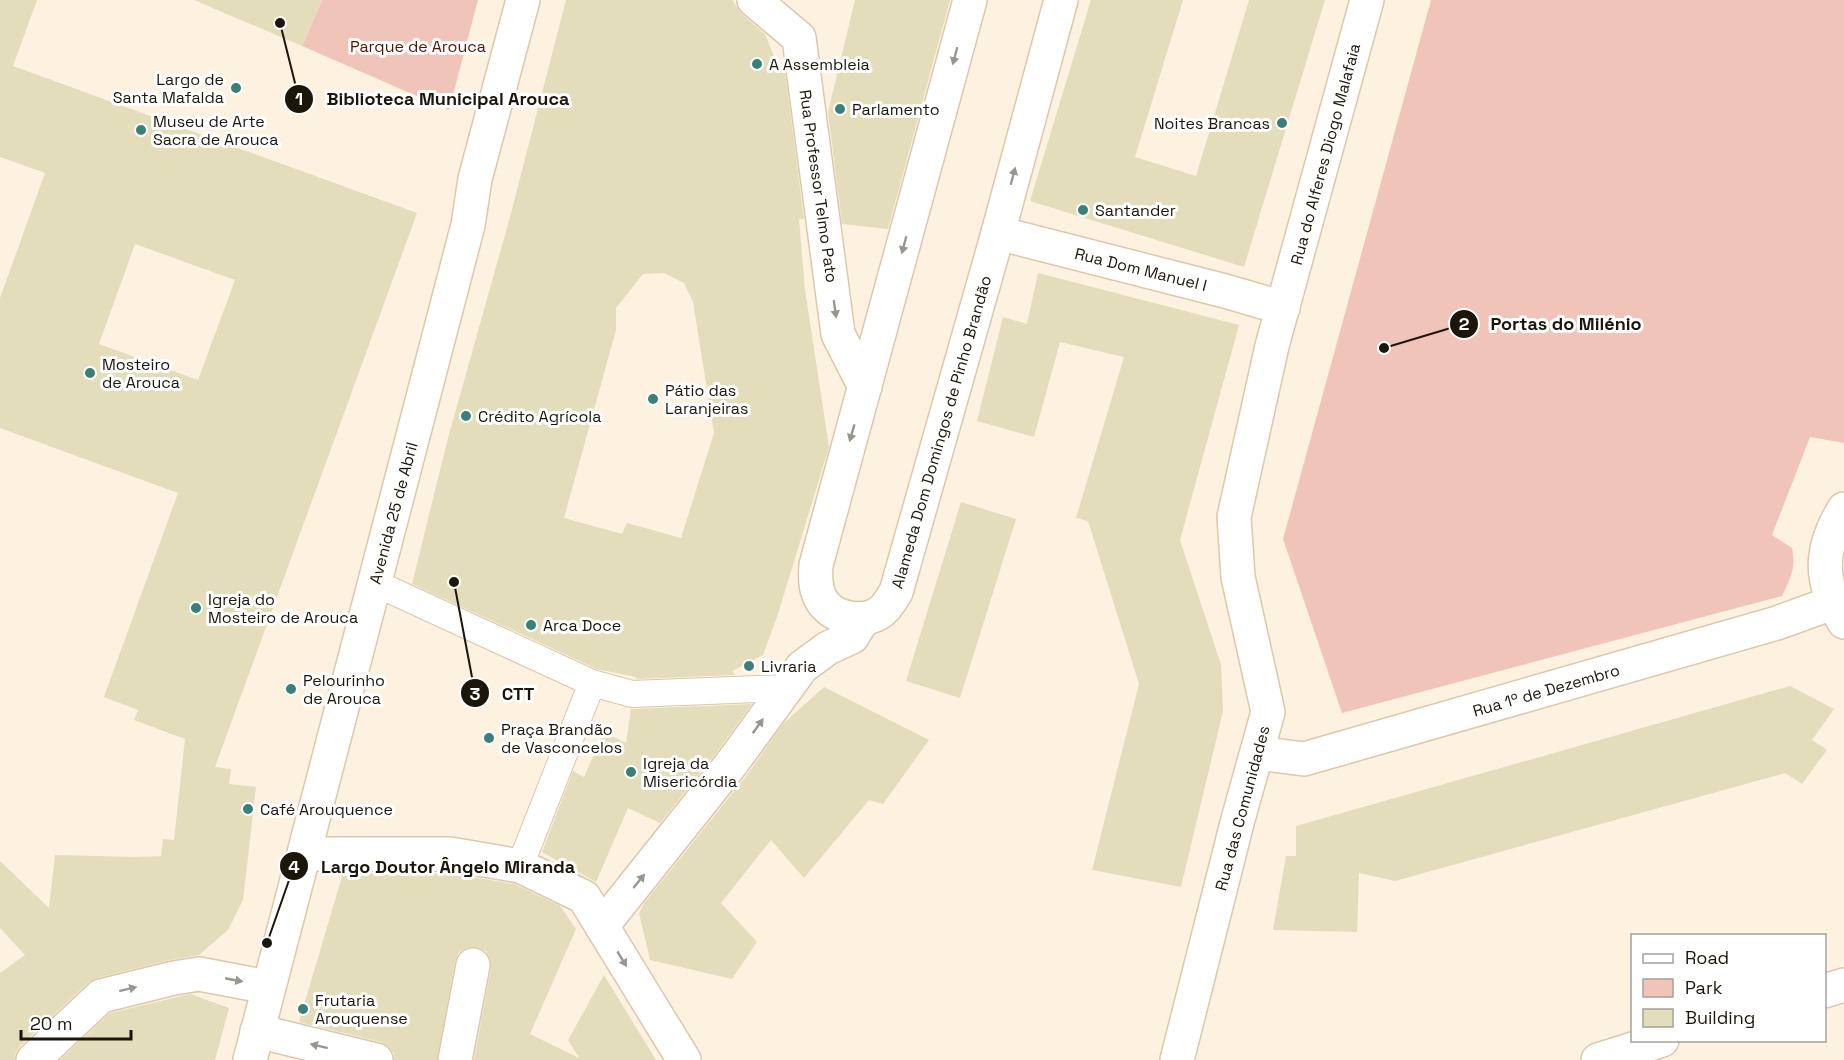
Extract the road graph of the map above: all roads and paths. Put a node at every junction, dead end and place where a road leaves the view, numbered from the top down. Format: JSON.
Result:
{"nodes":[{"id":1,"x":523,"y":0,"type":"edge"},
{"id":2,"x":754,"y":0,"type":"edge"},
{"id":3,"x":970,"y":0,"type":"edge"},
{"id":4,"x":1060,"y":0,"type":"edge"},
{"id":5,"x":1367,"y":0,"type":"edge"},
{"id":6,"x":998,"y":233,"type":"junction"},
{"id":7,"x":1283,"y":308,"type":"junction"},
{"id":8,"x":865,"y":387,"type":"junction"},
{"id":9,"x":1844,"y":509,"type":"edge"},
{"id":10,"x":375,"y":584,"type":"junction"},
{"id":11,"x":1838,"y":613,"type":"edge"},
{"id":12,"x":863,"y":619,"type":"junction"},
{"id":13,"x":592,"y":683,"type":"junction"},
{"id":14,"x":786,"y":688,"type":"junction"},
{"id":15,"x":1257,"y":753,"type":"junction"},
{"id":16,"x":304,"y":854,"type":"junction"},
{"id":17,"x":520,"y":866,"type":"junction"},
{"id":18,"x":602,"y":926,"type":"junction"},
{"id":19,"x":473,"y":965,"type":"dead end"},
{"id":20,"x":1844,"y":985,"type":"edge"},
{"id":21,"x":268,"y":987,"type":"junction"},
{"id":22,"x":1826,"y":990,"type":"edge"},
{"id":23,"x":1659,"y":1042,"type":"edge"},
{"id":24,"x":254,"y":1046,"type":"edge"},
{"id":25,"x":682,"y":1059,"type":"edge"},
{"id":26,"x":33,"y":1060,"type":"edge"},
{"id":27,"x":376,"y":1060,"type":"edge"},
{"id":28,"x":455,"y":1060,"type":"edge"},
{"id":29,"x":1177,"y":1060,"type":"edge"},
{"id":30,"x":1598,"y":1060,"type":"edge"}],
"edges":[{"from":1,"to":10,"type":"street","name":"Avenida 25 de Abril"},
{"from":2,"to":8,"type":"street","name":"Rua Professor Telmo Pato","one_way":true},
{"from":3,"to":8,"type":"street","one_way":true},
{"from":6,"to":4,"type":"street","name":"Alameda Dom Domingos de Pinho Brandão","one_way":true},
{"from":5,"to":7,"type":"street","name":"Rua do Alferes Diogo Malafaia"},
{"from":6,"to":7,"type":"street","name":"Rua Dom Manuel I"},
{"from":6,"to":12,"type":"street","name":"Alameda Dom Domingos de Pinho Brandão"},
{"from":7,"to":15,"type":"street","name":"Rua das Comunidades"},
{"from":8,"to":12,"type":"street","one_way":true},
{"from":9,"to":11,"type":"street"},
{"from":10,"to":13,"type":"street"},
{"from":10,"to":16,"type":"street","name":"Avenida 25 de Abril"},
{"from":11,"to":15,"type":"street","name":"Rua 1º de Dezembro"},
{"from":12,"to":14,"type":"street","name":"Alameda Dom Domingos de Pinho Brandão"},
{"from":13,"to":14,"type":"street"},
{"from":13,"to":17,"type":"street"},
{"from":18,"to":14,"type":"street","name":"Alameda Dom Domingos de Pinho Brandão","one_way":true},
{"from":15,"to":29,"type":"street","name":"Rua das Comunidades"},
{"from":16,"to":17,"type":"street"},
{"from":16,"to":21,"type":"street","name":"Avenida 25 de Abril"},
{"from":17,"to":18,"type":"street"},
{"from":18,"to":25,"type":"street","one_way":true},
{"from":19,"to":28,"type":"street"},
{"from":20,"to":22,"type":"street"},
{"from":21,"to":24,"type":"street","name":"Avenida 25 de Abril"},
{"from":26,"to":21,"type":"street","one_way":true},
{"from":23,"to":30,"type":"street"},
{"from":27,"to":24,"type":"street","one_way":true}]}
